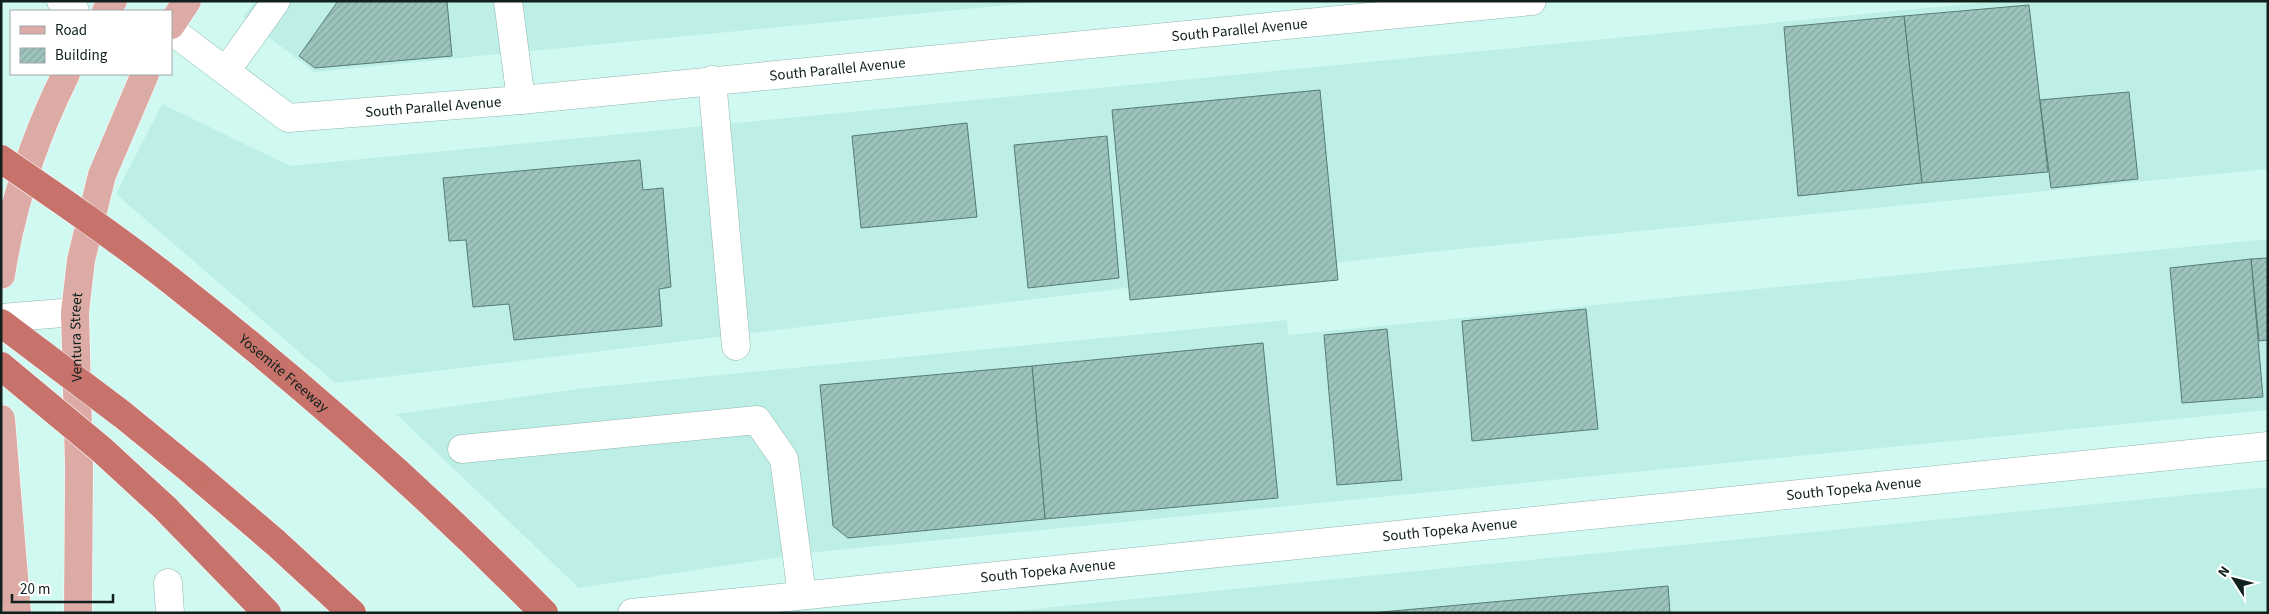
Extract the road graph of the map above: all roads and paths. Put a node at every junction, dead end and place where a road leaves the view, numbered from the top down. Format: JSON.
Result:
{"nodes":[{"id":1,"x":61,"y":1,"type":"edge"},
{"id":2,"x":187,"y":1,"type":"edge"},
{"id":3,"x":276,"y":1,"type":"edge"},
{"id":4,"x":508,"y":1,"type":"edge"},
{"id":5,"x":1532,"y":1,"type":"edge"},
{"id":6,"x":74,"y":10,"type":"edge"},
{"id":7,"x":1354,"y":10,"type":"edge"},
{"id":8,"x":172,"y":24,"type":"edge"},
{"id":9,"x":172,"y":31,"type":"edge"},
{"id":10,"x":226,"y":71,"type":"junction"},
{"id":11,"x":66,"y":75,"type":"edge"},
{"id":12,"x":145,"y":75,"type":"edge"},
{"id":13,"x":712,"y":80,"type":"junction"},
{"id":14,"x":522,"y":100,"type":"junction"},
{"id":15,"x":1,"y":159,"type":"edge"},
{"id":16,"x":1,"y":275,"type":"edge"},
{"id":17,"x":75,"y":312,"type":"junction"},
{"id":18,"x":1,"y":318,"type":"edge"},
{"id":19,"x":1,"y":322,"type":"edge"},
{"id":20,"x":736,"y":346,"type":"dead end"},
{"id":21,"x":1,"y":366,"type":"edge"},
{"id":22,"x":1,"y":419,"type":"edge"},
{"id":23,"x":2268,"y":446,"type":"edge"},
{"id":24,"x":462,"y":449,"type":"dead end"},
{"id":25,"x":168,"y":583,"type":"dead end"},
{"id":26,"x":802,"y":596,"type":"junction"},
{"id":27,"x":17,"y":613,"type":"edge"},
{"id":28,"x":78,"y":613,"type":"edge"},
{"id":29,"x":170,"y":613,"type":"edge"},
{"id":30,"x":267,"y":613,"type":"edge"},
{"id":31,"x":352,"y":613,"type":"edge"},
{"id":32,"x":544,"y":613,"type":"edge"},
{"id":33,"x":632,"y":613,"type":"edge"}],
"edges":[{"from":1,"to":6,"type":"street"},
{"from":2,"to":8,"type":"main road"},
{"from":3,"to":10,"type":"street"},
{"from":4,"to":14,"type":"street"},
{"from":5,"to":7,"type":"street","name":"South Parallel Avenue"},
{"from":7,"to":13,"type":"street","name":"South Parallel Avenue"},
{"from":9,"to":10,"type":"street","name":"South Parallel Avenue"},
{"from":10,"to":14,"type":"street","name":"South Parallel Avenue"},
{"from":11,"to":16,"type":"main road"},
{"from":12,"to":17,"type":"main road","name":"Ventura Street"},
{"from":13,"to":14,"type":"street","name":"South Parallel Avenue"},
{"from":13,"to":20,"type":"street"},
{"from":15,"to":32,"type":"highway","name":"Yosemite Freeway","bridge":true},
{"from":17,"to":18,"type":"street"},
{"from":17,"to":28,"type":"main road","name":"Ventura Street"},
{"from":19,"to":31,"type":"highway","bridge":true},
{"from":21,"to":30,"type":"highway","bridge":true},
{"from":22,"to":27,"type":"main road"},
{"from":23,"to":26,"type":"street","name":"South Topeka Avenue"},
{"from":24,"to":26,"type":"street"},
{"from":25,"to":29,"type":"street"},
{"from":26,"to":33,"type":"street","name":"South Topeka Avenue"}]}
